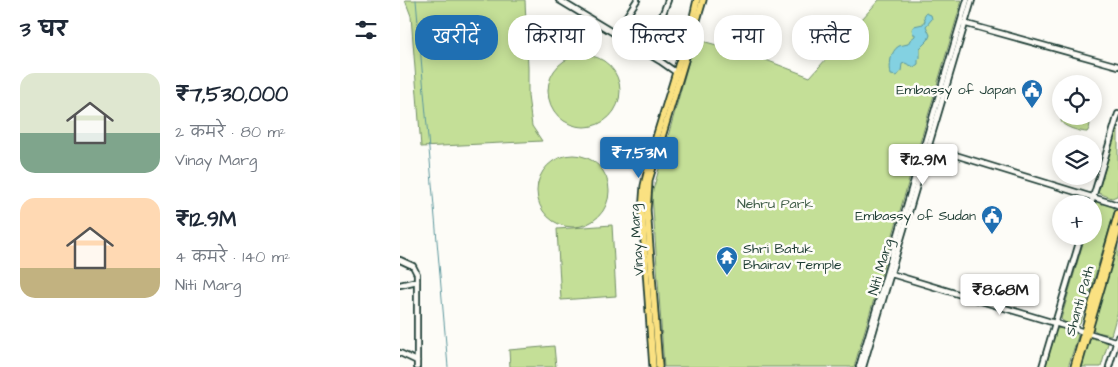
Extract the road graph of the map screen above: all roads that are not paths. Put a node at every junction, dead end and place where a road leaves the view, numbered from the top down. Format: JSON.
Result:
{"nodes":[{"id":1,"x":559,"y":0,"type":"edge"},
{"id":2,"x":574,"y":0,"type":"edge"},
{"id":3,"x":637,"y":0,"type":"edge"},
{"id":4,"x":668,"y":0,"type":"edge"},
{"id":5,"x":697,"y":0,"type":"edge"},
{"id":6,"x":702,"y":0,"type":"edge"},
{"id":7,"x":967,"y":0,"type":"edge"},
{"id":8,"x":972,"y":0,"type":"edge"},
{"id":9,"x":570,"y":7,"type":"junction"},
{"id":10,"x":627,"y":15,"type":"edge"},
{"id":11,"x":662,"y":15,"type":"edge"},
{"id":12,"x":962,"y":23,"type":"junction"},
{"id":13,"x":612,"y":32,"type":"edge"},
{"id":14,"x":658,"y":60,"type":"edge"},
{"id":15,"x":1118,"y":66,"type":"edge"},
{"id":16,"x":678,"y":74,"type":"junction"},
{"id":17,"x":1118,"y":114,"type":"edge"},
{"id":18,"x":927,"y":146,"type":"junction"},
{"id":19,"x":1086,"y":195,"type":"edge"},
{"id":20,"x":1094,"y":195,"type":"edge"},
{"id":21,"x":1102,"y":200,"type":"edge"},
{"id":22,"x":1118,"y":205,"type":"edge"},
{"id":23,"x":1118,"y":213,"type":"edge"},
{"id":24,"x":1118,"y":230,"type":"edge"},
{"id":25,"x":1078,"y":245,"type":"edge"},
{"id":26,"x":400,"y":260,"type":"edge"},
{"id":27,"x":889,"y":273,"type":"junction"},
{"id":28,"x":417,"y":281,"type":"junction"},
{"id":29,"x":400,"y":285,"type":"edge"},
{"id":30,"x":1055,"y":323,"type":"junction"},
{"id":31,"x":1086,"y":332,"type":"junction"},
{"id":32,"x":1118,"y":340,"type":"edge"},
{"id":33,"x":400,"y":353,"type":"edge"},
{"id":34,"x":417,"y":364,"type":"edge"},
{"id":35,"x":654,"y":367,"type":"edge"},
{"id":36,"x":659,"y":367,"type":"edge"},
{"id":37,"x":859,"y":367,"type":"edge"},
{"id":38,"x":863,"y":367,"type":"edge"},
{"id":39,"x":1042,"y":367,"type":"edge"},
{"id":40,"x":1074,"y":367,"type":"edge"},
{"id":41,"x":1078,"y":367,"type":"edge"},
{"id":42,"x":1109,"y":367,"type":"edge"}],
"edges":[{"from":1,"to":9,"type":"street"},
{"from":2,"to":9,"type":"street"},
{"from":3,"to":10,"type":"street"},
{"from":4,"to":11,"type":"street"},
{"from":5,"to":16,"type":"main road","name":"Vinay Marg"},
{"from":6,"to":16,"type":"main road","name":"Vinay Marg"},
{"from":7,"to":12,"type":"street","name":"Niti Marg"},
{"from":8,"to":12,"type":"street","name":"Niti Marg"},
{"from":9,"to":13,"type":"street"},
{"from":12,"to":15,"type":"street"},
{"from":12,"to":18,"type":"street","name":"Niti Marg"},
{"from":14,"to":16,"type":"street"},
{"from":16,"to":35,"type":"main road","name":"Vinay Marg"},
{"from":16,"to":36,"type":"main road","name":"Vinay Marg"},
{"from":17,"to":20,"type":"street"},
{"from":18,"to":19,"type":"street"},
{"from":18,"to":27,"type":"street","name":"Niti Marg"},
{"from":21,"to":22,"type":"street"},
{"from":23,"to":31,"type":"main road","name":"Shanti Path"},
{"from":24,"to":31,"type":"main road","name":"Shanti Path"},
{"from":25,"to":30,"type":"street"},
{"from":26,"to":28,"type":"street"},
{"from":27,"to":30,"type":"street"},
{"from":27,"to":37,"type":"street","name":"Niti Marg"},
{"from":27,"to":38,"type":"street","name":"Niti Marg"},
{"from":28,"to":29,"type":"street"},
{"from":28,"to":34,"type":"street"},
{"from":30,"to":31,"type":"street"},
{"from":30,"to":39,"type":"street"},
{"from":31,"to":32,"type":"street"},
{"from":31,"to":40,"type":"main road","name":"Shanti Path"},
{"from":31,"to":41,"type":"main road","name":"Shanti Path"},
{"from":32,"to":42,"type":"street"},
{"from":33,"to":34,"type":"street"}]}
